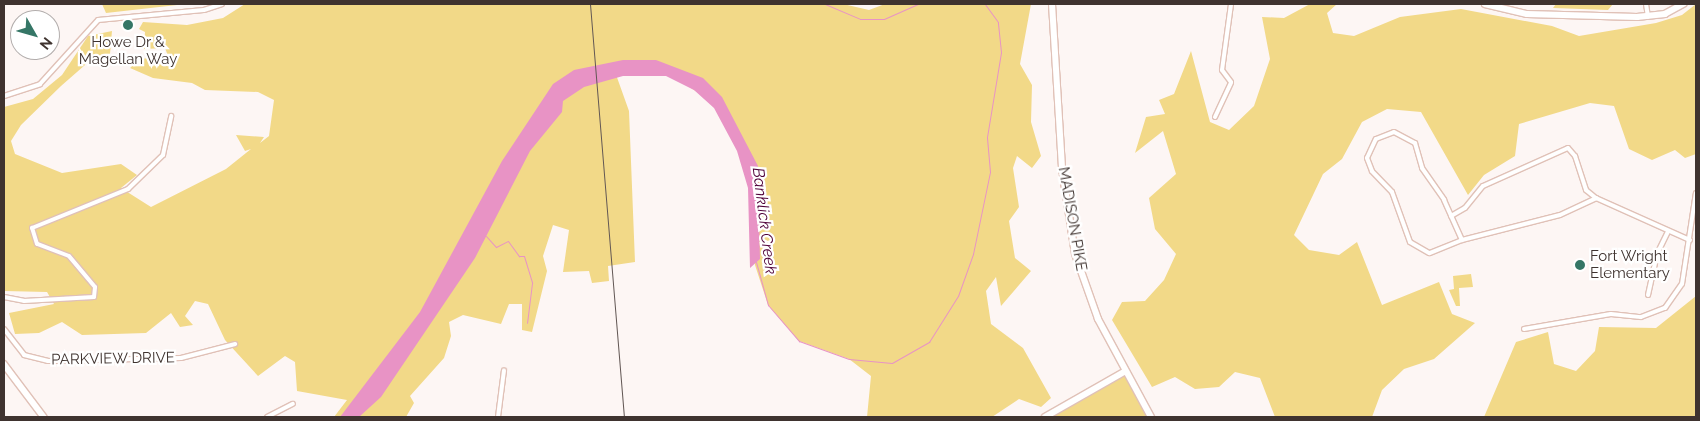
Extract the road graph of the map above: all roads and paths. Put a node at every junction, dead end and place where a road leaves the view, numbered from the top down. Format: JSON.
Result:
{"nodes":[{"id":1,"x":222,"y":4,"type":"edge"},
{"id":2,"x":1052,"y":4,"type":"edge"},
{"id":3,"x":1231,"y":4,"type":"edge"},
{"id":4,"x":1485,"y":4,"type":"edge"},
{"id":5,"x":1646,"y":4,"type":"edge"},
{"id":6,"x":1683,"y":4,"type":"edge"},
{"id":7,"x":1648,"y":16,"type":"junction"},
{"id":8,"x":4,"y":96,"type":"edge"},
{"id":9,"x":171,"y":116,"type":"dead end"},
{"id":10,"x":1215,"y":117,"type":"dead end"},
{"id":11,"x":1696,"y":193,"type":"edge"},
{"id":12,"x":1596,"y":198,"type":"junction"},
{"id":13,"x":1451,"y":216,"type":"junction"},
{"id":14,"x":1668,"y":231,"type":"junction"},
{"id":15,"x":1462,"y":240,"type":"junction"},
{"id":16,"x":1690,"y":240,"type":"junction"},
{"id":17,"x":1648,"y":296,"type":"dead end"},
{"id":18,"x":4,"y":297,"type":"edge"},
{"id":19,"x":4,"y":329,"type":"edge"},
{"id":20,"x":1524,"y":329,"type":"dead end"},
{"id":21,"x":235,"y":344,"type":"dead end"},
{"id":22,"x":4,"y":364,"type":"edge"},
{"id":23,"x":504,"y":370,"type":"dead end"},
{"id":24,"x":1124,"y":372,"type":"junction"},
{"id":25,"x":293,"y":404,"type":"dead end"},
{"id":26,"x":44,"y":417,"type":"edge"},
{"id":27,"x":268,"y":417,"type":"edge"},
{"id":28,"x":498,"y":417,"type":"edge"},
{"id":29,"x":1046,"y":417,"type":"edge"},
{"id":30,"x":1151,"y":417,"type":"edge"}],
"edges":[{"from":1,"to":8,"type":"street"},
{"from":2,"to":24,"type":"main road","name":"MADISON PIKE"},
{"from":3,"to":10,"type":"street"},
{"from":4,"to":7,"type":"main road"},
{"from":5,"to":7,"type":"street"},
{"from":6,"to":7,"type":"main road"},
{"from":9,"to":18,"type":"street"},
{"from":11,"to":16,"type":"street"},
{"from":12,"to":13,"type":"street"},
{"from":12,"to":14,"type":"street"},
{"from":12,"to":15,"type":"street"},
{"from":13,"to":15,"type":"street"},
{"from":13,"to":15,"type":"street"},
{"from":14,"to":16,"type":"street"},
{"from":14,"to":17,"type":"street"},
{"from":16,"to":20,"type":"street"},
{"from":19,"to":21,"type":"street","name":"PARKVIEW DRIVE"},
{"from":22,"to":26,"type":"main road"},
{"from":23,"to":28,"type":"street"},
{"from":24,"to":29,"type":"main road"},
{"from":24,"to":30,"type":"main road","name":"MADISON PIKE"},
{"from":25,"to":27,"type":"street"}]}
